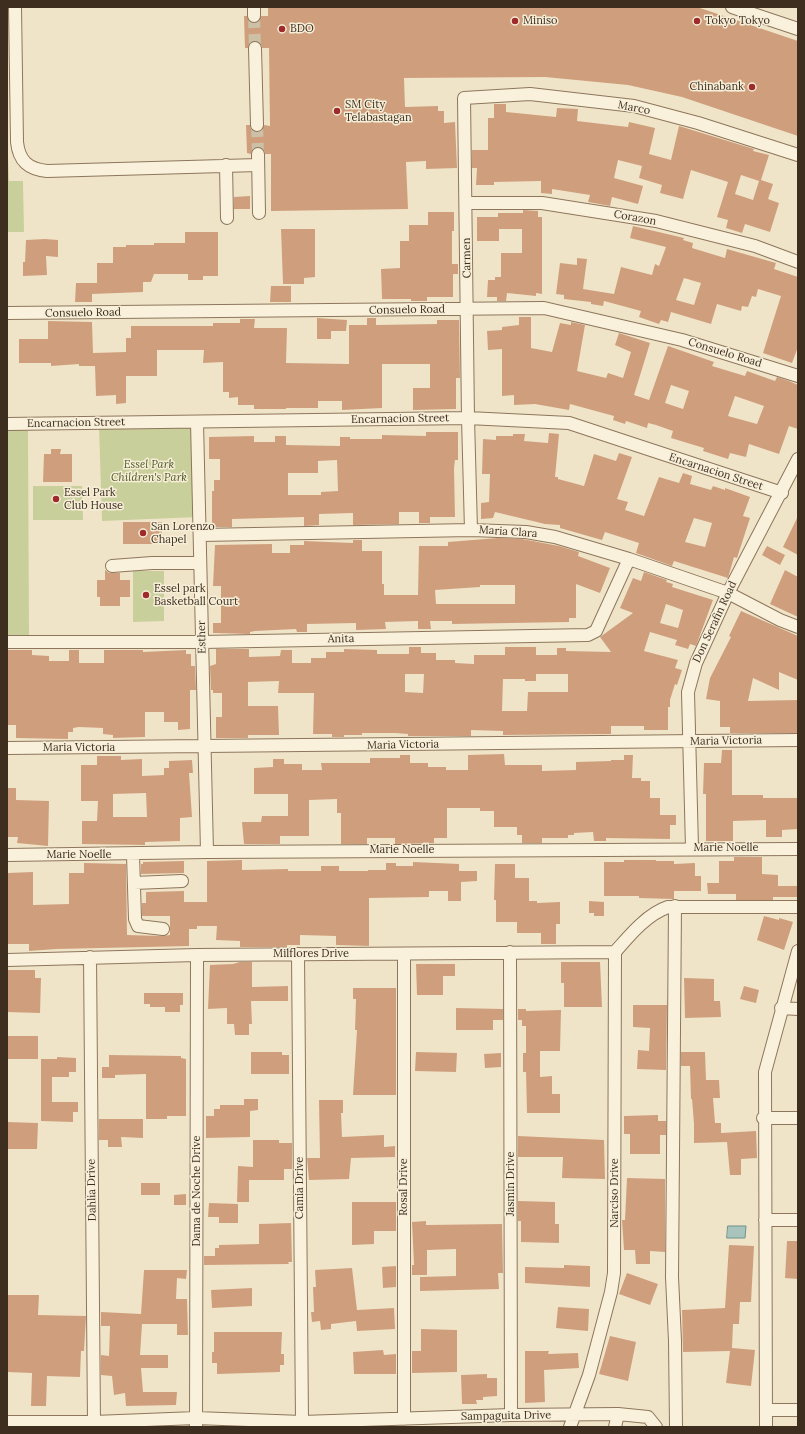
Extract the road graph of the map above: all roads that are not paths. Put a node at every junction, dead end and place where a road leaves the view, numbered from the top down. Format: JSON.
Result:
{"nodes":[{"id":1,"x":15,"y":7,"type":"edge"},
{"id":2,"x":732,"y":7,"type":"edge"},
{"id":3,"x":798,"y":29,"type":"edge"},
{"id":4,"x":255,"y":48,"type":"tunnel mouth"},
{"id":5,"x":464,"y":98,"type":"joint"},
{"id":6,"x":257,"y":125,"type":"tunnel mouth"},
{"id":7,"x":798,"y":155,"type":"edge"},
{"id":8,"x":226,"y":166,"type":"junction"},
{"id":9,"x":466,"y":203,"type":"junction"},
{"id":10,"x":259,"y":213,"type":"dead end"},
{"id":11,"x":227,"y":218,"type":"dead end"},
{"id":12,"x":798,"y":262,"type":"edge"},
{"id":13,"x":468,"y":309,"type":"junction"},
{"id":14,"x":7,"y":313,"type":"edge"},
{"id":15,"x":798,"y":376,"type":"edge"},
{"id":16,"x":468,"y":418,"type":"junction"},
{"id":17,"x":197,"y":422,"type":"junction"},
{"id":18,"x":7,"y":424,"type":"edge"},
{"id":19,"x":798,"y":459,"type":"edge"},
{"id":20,"x":782,"y":493,"type":"junction"},
{"id":21,"x":471,"y":530,"type":"junction"},
{"id":22,"x":201,"y":535,"type":"junction"},
{"id":23,"x":630,"y":560,"type":"junction"},
{"id":24,"x":200,"y":563,"type":"junction"},
{"id":25,"x":112,"y":566,"type":"dead end"},
{"id":26,"x":728,"y":593,"type":"junction"},
{"id":27,"x":798,"y":627,"type":"edge"},
{"id":28,"x":7,"y":642,"type":"edge"},
{"id":29,"x":202,"y":642,"type":"junction"},
{"id":30,"x":798,"y":740,"type":"edge"},
{"id":31,"x":689,"y":742,"type":"junction"},
{"id":32,"x":204,"y":747,"type":"junction"},
{"id":33,"x":7,"y":748,"type":"edge"},
{"id":34,"x":692,"y":848,"type":"junction"},
{"id":35,"x":798,"y":848,"type":"edge"},
{"id":36,"x":207,"y":852,"type":"junction"},
{"id":37,"x":7,"y":855,"type":"edge"},
{"id":38,"x":133,"y":855,"type":"junction"},
{"id":39,"x":182,"y":881,"type":"dead end"},
{"id":40,"x":134,"y":883,"type":"junction"},
{"id":41,"x":676,"y":906,"type":"junction"},
{"id":42,"x":798,"y":907,"type":"edge"},
{"id":43,"x":163,"y":929,"type":"dead end"},
{"id":44,"x":798,"y":951,"type":"edge"},
{"id":45,"x":510,"y":952,"type":"junction"},
{"id":46,"x":615,"y":952,"type":"junction"},
{"id":47,"x":298,"y":954,"type":"junction"},
{"id":48,"x":404,"y":954,"type":"junction"},
{"id":49,"x":197,"y":955,"type":"junction"},
{"id":50,"x":90,"y":957,"type":"junction"},
{"id":51,"x":7,"y":960,"type":"edge"},
{"id":52,"x":781,"y":1008,"type":"junction"},
{"id":53,"x":798,"y":1009,"type":"edge"},
{"id":54,"x":764,"y":1118,"type":"junction"},
{"id":55,"x":798,"y":1118,"type":"edge"},
{"id":56,"x":765,"y":1220,"type":"junction"},
{"id":57,"x":798,"y":1220,"type":"edge"},
{"id":58,"x":766,"y":1410,"type":"junction"},
{"id":59,"x":798,"y":1410,"type":"edge"},
{"id":60,"x":618,"y":1414,"type":"junction"},
{"id":61,"x":511,"y":1415,"type":"junction"},
{"id":62,"x":404,"y":1419,"type":"junction"},
{"id":63,"x":572,"y":1421,"type":"edge"},
{"id":64,"x":7,"y":1422,"type":"edge"},
{"id":65,"x":94,"y":1422,"type":"junction"},
{"id":66,"x":196,"y":1422,"type":"edge"},
{"id":67,"x":302,"y":1422,"type":"junction"},
{"id":68,"x":615,"y":1427,"type":"edge"},
{"id":69,"x":656,"y":1427,"type":"edge"},
{"id":70,"x":676,"y":1427,"type":"edge"},
{"id":71,"x":766,"y":1427,"type":"edge"}],
"edges":[{"from":1,"to":8,"type":"street"},
{"from":2,"to":3,"type":"street"},
{"from":4,"to":6,"type":"street"},
{"from":5,"to":7,"type":"street","name":"Marco"},
{"from":5,"to":9,"type":"street","name":"Carmen"},
{"from":8,"to":10,"type":"street"},
{"from":8,"to":11,"type":"street"},
{"from":9,"to":12,"type":"street","name":"Corazon"},
{"from":9,"to":13,"type":"street","name":"Carmen"},
{"from":13,"to":14,"type":"street","name":"Consuelo Road"},
{"from":13,"to":15,"type":"street","name":"Consuelo Road"},
{"from":13,"to":16,"type":"street","name":"Carmen"},
{"from":16,"to":17,"type":"street","name":"Encarnacion Street"},
{"from":16,"to":20,"type":"street","name":"Encarnacion Street"},
{"from":16,"to":21,"type":"street","name":"Carmen"},
{"from":17,"to":18,"type":"street","name":"Encarnacion Street"},
{"from":17,"to":22,"type":"street","name":"Esther"},
{"from":19,"to":20,"type":"street","name":"Don Serafin Road"},
{"from":20,"to":26,"type":"street","name":"Don Serafin Road"},
{"from":21,"to":22,"type":"street","name":"Maria Clara"},
{"from":21,"to":23,"type":"street","name":"Maria Clara"},
{"from":22,"to":24,"type":"street","name":"Esther"},
{"from":23,"to":26,"type":"street","name":"Maria Clara"},
{"from":23,"to":29,"type":"street","name":"Anita"},
{"from":24,"to":25,"type":"street"},
{"from":24,"to":29,"type":"street","name":"Esther"},
{"from":26,"to":27,"type":"street","name":"Maria Clara"},
{"from":26,"to":31,"type":"street","name":"Don Serafin Road"},
{"from":28,"to":29,"type":"street","name":"Anita"},
{"from":29,"to":32,"type":"street","name":"Esther"},
{"from":30,"to":31,"type":"street","name":"Maria Victoria"},
{"from":31,"to":32,"type":"street","name":"Maria Victoria"},
{"from":31,"to":34,"type":"street","name":"Don Serafin Road"},
{"from":32,"to":33,"type":"street","name":"Maria Victoria"},
{"from":32,"to":36,"type":"street","name":"Esther"},
{"from":34,"to":35,"type":"street","name":"Marie Noelle"},
{"from":34,"to":36,"type":"street","name":"Marie Noelle"},
{"from":36,"to":38,"type":"street","name":"Marie Noelle"},
{"from":37,"to":38,"type":"street","name":"Marie Noelle"},
{"from":38,"to":40,"type":"street"},
{"from":39,"to":40,"type":"street"},
{"from":40,"to":43,"type":"street"},
{"from":41,"to":42,"type":"street"},
{"from":41,"to":46,"type":"street"},
{"from":41,"to":70,"type":"street"},
{"from":44,"to":52,"type":"street"},
{"from":45,"to":46,"type":"street","name":"Milflores Drive"},
{"from":45,"to":48,"type":"street","name":"Milflores Drive"},
{"from":45,"to":61,"type":"street","name":"Jasmin Drive"},
{"from":46,"to":63,"type":"street","name":"Narciso Drive"},
{"from":47,"to":48,"type":"street","name":"Milflores Drive"},
{"from":47,"to":49,"type":"street","name":"Milflores Drive"},
{"from":47,"to":67,"type":"street","name":"Camia Drive"},
{"from":48,"to":62,"type":"street","name":"Rosal Drive"},
{"from":49,"to":50,"type":"street","name":"Milflores Drive"},
{"from":49,"to":66,"type":"street","name":"Dama de Noche Drive"},
{"from":50,"to":51,"type":"street","name":"Milflores Drive"},
{"from":50,"to":65,"type":"street","name":"Dahlia Drive"},
{"from":52,"to":53,"type":"street"},
{"from":52,"to":54,"type":"street"},
{"from":54,"to":55,"type":"street"},
{"from":54,"to":56,"type":"street"},
{"from":56,"to":57,"type":"street"},
{"from":56,"to":58,"type":"street"},
{"from":58,"to":59,"type":"street"},
{"from":58,"to":71,"type":"street"},
{"from":60,"to":63,"type":"street","name":"Sampaguita Drive"},
{"from":60,"to":68,"type":"street"},
{"from":60,"to":69,"type":"street","name":"Sampaguita Drive"},
{"from":61,"to":62,"type":"street","name":"Sampaguita Drive"},
{"from":61,"to":63,"type":"street","name":"Sampaguita Drive"},
{"from":62,"to":67,"type":"street","name":"Sampaguita Drive"},
{"from":64,"to":65,"type":"street","name":"Sampaguita Drive"},
{"from":65,"to":66,"type":"street","name":"Sampaguita Drive"},
{"from":66,"to":67,"type":"street","name":"Sampaguita Drive"}]}
